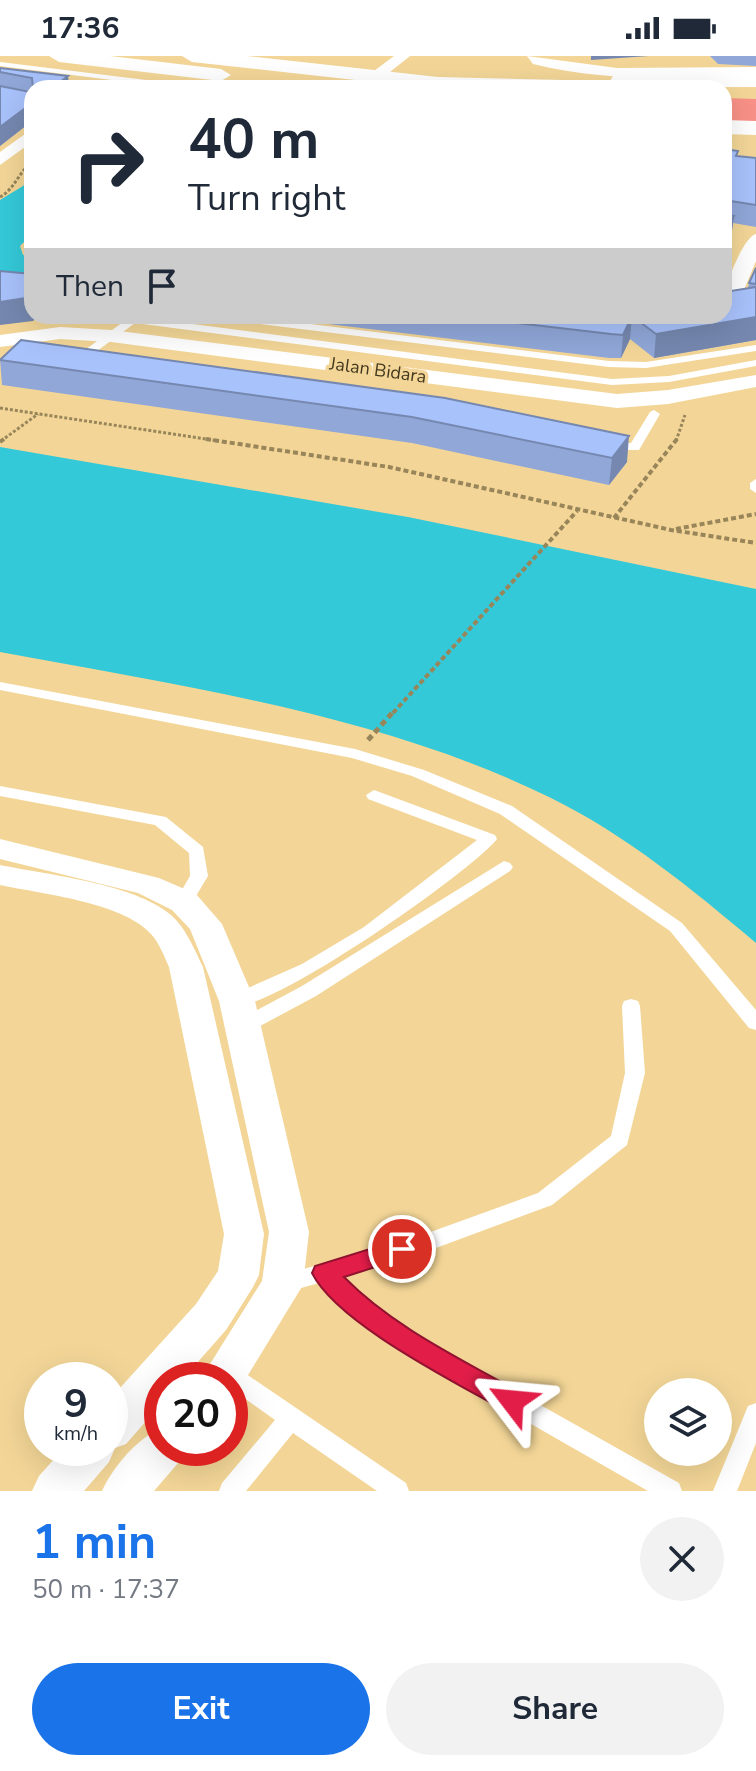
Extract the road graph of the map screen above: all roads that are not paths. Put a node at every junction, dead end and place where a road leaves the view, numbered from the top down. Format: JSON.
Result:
{"nodes":[{"id":1,"x":192,"y":56,"type":"edge"},
{"id":2,"x":403,"y":56,"type":"edge"},
{"id":3,"x":534,"y":56,"type":"edge"},
{"id":4,"x":652,"y":56,"type":"edge"},
{"id":5,"x":244,"y":59,"type":"edge"},
{"id":6,"x":0,"y":64,"type":"edge"},
{"id":7,"x":63,"y":64,"type":"edge"},
{"id":8,"x":756,"y":71,"type":"edge"},
{"id":9,"x":668,"y":73,"type":"junction"},
{"id":10,"x":216,"y":74,"type":"junction"},
{"id":11,"x":375,"y":77,"type":"junction"},
{"id":12,"x":152,"y":80,"type":"edge"},
{"id":13,"x":208,"y":80,"type":"edge"},
{"id":14,"x":267,"y":80,"type":"edge"},
{"id":15,"x":414,"y":80,"type":"edge"},
{"id":16,"x":732,"y":81,"type":"edge"},
{"id":17,"x":756,"y":81,"type":"edge"},
{"id":18,"x":732,"y":89,"type":"edge"},
{"id":19,"x":756,"y":89,"type":"edge"},
{"id":20,"x":732,"y":128,"type":"edge"},
{"id":21,"x":754,"y":131,"type":"edge"},
{"id":22,"x":732,"y":137,"type":"edge"},
{"id":23,"x":24,"y":140,"type":"edge"},
{"id":24,"x":3,"y":155,"type":"edge"},
{"id":25,"x":735,"y":230,"type":"edge"},
{"id":26,"x":756,"y":232,"type":"edge"},
{"id":27,"x":756,"y":239,"type":"edge"},
{"id":28,"x":732,"y":288,"type":"edge"},
{"id":29,"x":756,"y":293,"type":"edge"},
{"id":30,"x":732,"y":297,"type":"edge"},
{"id":31,"x":70,"y":324,"type":"edge"},
{"id":32,"x":128,"y":324,"type":"edge"},
{"id":33,"x":165,"y":324,"type":"edge"},
{"id":34,"x":274,"y":324,"type":"edge"},
{"id":35,"x":308,"y":329,"type":"junction"},
{"id":36,"x":60,"y":333,"type":"junction"},
{"id":37,"x":111,"y":336,"type":"junction"},
{"id":38,"x":0,"y":341,"type":"edge"},
{"id":39,"x":756,"y":348,"type":"edge"},
{"id":40,"x":0,"y":349,"type":"edge"},
{"id":41,"x":290,"y":350,"type":"junction"},
{"id":42,"x":473,"y":350,"type":"junction"},
{"id":43,"x":91,"y":361,"type":"junction"},
{"id":44,"x":756,"y":363,"type":"edge"},
{"id":45,"x":456,"y":372,"type":"junction"},
{"id":46,"x":367,"y":377,"type":"junction"},
{"id":47,"x":756,"y":381,"type":"edge"},
{"id":48,"x":633,"y":382,"type":"junction"},
{"id":49,"x":756,"y":399,"type":"edge"},
{"id":50,"x":618,"y":408,"type":"junction"},
{"id":51,"x":654,"y":414,"type":"junction"},
{"id":52,"x":588,"y":443,"type":"edge"},
{"id":53,"x":756,"y":483,"type":"edge"},
{"id":54,"x":756,"y":489,"type":"edge"},
{"id":55,"x":0,"y":686,"type":"edge"},
{"id":56,"x":0,"y":791,"type":"edge"},
{"id":57,"x":374,"y":795,"type":"dead end"},
{"id":58,"x":0,"y":849,"type":"edge"},
{"id":59,"x":504,"y":867,"type":"dead end"},
{"id":60,"x":0,"y":875,"type":"edge"},
{"id":61,"x":184,"y":902,"type":"junction"},
{"id":62,"x":631,"y":1006,"type":"dead end"},
{"id":63,"x":239,"y":1015,"type":"junction"},
{"id":64,"x":756,"y":1023,"type":"edge"},
{"id":65,"x":324,"y":1273,"type":"junction"},
{"id":66,"x":282,"y":1285,"type":"junction"},
{"id":67,"x":234,"y":1362,"type":"edge"},
{"id":68,"x":248,"y":1391,"type":"edge"},
{"id":69,"x":128,"y":1410,"type":"edge"},
{"id":70,"x":756,"y":1413,"type":"edge"},
{"id":71,"x":291,"y":1418,"type":"junction"},
{"id":72,"x":77,"y":1466,"type":"edge"},
{"id":73,"x":147,"y":1466,"type":"edge"},
{"id":74,"x":55,"y":1491,"type":"edge"},
{"id":75,"x":125,"y":1491,"type":"edge"},
{"id":76,"x":231,"y":1491,"type":"edge"},
{"id":77,"x":397,"y":1491,"type":"edge"},
{"id":78,"x":670,"y":1491,"type":"edge"},
{"id":79,"x":725,"y":1491,"type":"edge"}],
"edges":[{"from":1,"to":5,"type":"main road"},
{"from":2,"to":11,"type":"street"},
{"from":3,"to":9,"type":"street"},
{"from":4,"to":9,"type":"street"},
{"from":5,"to":11,"type":"main road"},
{"from":6,"to":7,"type":"lane"},
{"from":7,"to":10,"type":"main road"},
{"from":7,"to":12,"type":"lane"},
{"from":8,"to":9,"type":"street"},
{"from":10,"to":13,"type":"lane"},
{"from":10,"to":14,"type":"main road"},
{"from":11,"to":15,"type":"main road"},
{"from":16,"to":17,"type":"main road"},
{"from":18,"to":19,"type":"main road"},
{"from":20,"to":21,"type":"main road"},
{"from":21,"to":22,"type":"main road"},
{"from":23,"to":24,"type":"street"},
{"from":25,"to":26,"type":"street"},
{"from":27,"to":28,"type":"street"},
{"from":29,"to":30,"type":"street"},
{"from":31,"to":36,"type":"street"},
{"from":32,"to":37,"type":"lane"},
{"from":33,"to":41,"type":"lane"},
{"from":34,"to":35,"type":"lane"},
{"from":35,"to":41,"type":"lane"},
{"from":35,"to":42,"type":"lane"},
{"from":36,"to":37,"type":"street","name":"Jalan Bidara"},
{"from":36,"to":38,"type":"street","name":"Jalan Bidara"},
{"from":37,"to":41,"type":"street","name":"Jalan Bidara"},
{"from":37,"to":43,"type":"lane"},
{"from":39,"to":42,"type":"lane"},
{"from":40,"to":43,"type":"street","name":"Jalan Bidara"},
{"from":41,"to":45,"type":"lane"},
{"from":41,"to":46,"type":"street","name":"Jalan Bidara"},
{"from":42,"to":45,"type":"lane"},
{"from":43,"to":46,"type":"street","name":"Jalan Bidara"},
{"from":44,"to":48,"type":"lane"},
{"from":45,"to":46,"type":"street","name":"Jalan Bidara"},
{"from":45,"to":48,"type":"lane"},
{"from":45,"to":50,"type":"street","name":"Jalan Bidara"},
{"from":46,"to":50,"type":"street","name":"Jalan Bidara"},
{"from":47,"to":50,"type":"street","name":"Jalan Bidara"},
{"from":48,"to":50,"type":"lane"},
{"from":49,"to":51,"type":"street","name":"Jalan Bidara"},
{"from":50,"to":51,"type":"street","name":"Jalan Bidara"},
{"from":51,"to":52,"type":"lane"},
{"from":53,"to":54,"type":"lane"},
{"from":55,"to":64,"type":"lane"},
{"from":56,"to":61,"type":"lane"},
{"from":57,"to":63,"type":"lane"},
{"from":58,"to":61,"type":"street"},
{"from":59,"to":63,"type":"lane"},
{"from":60,"to":69,"type":"street"},
{"from":61,"to":63,"type":"street"},
{"from":62,"to":65,"type":"lane"},
{"from":63,"to":66,"type":"street"},
{"from":65,"to":66,"type":"lane"},
{"from":65,"to":78,"type":"lane"},
{"from":66,"to":67,"type":"street"},
{"from":68,"to":71,"type":"lane"},
{"from":70,"to":79,"type":"lane"},
{"from":71,"to":76,"type":"lane"},
{"from":71,"to":77,"type":"lane"},
{"from":72,"to":74,"type":"street"},
{"from":73,"to":75,"type":"street"}]}
